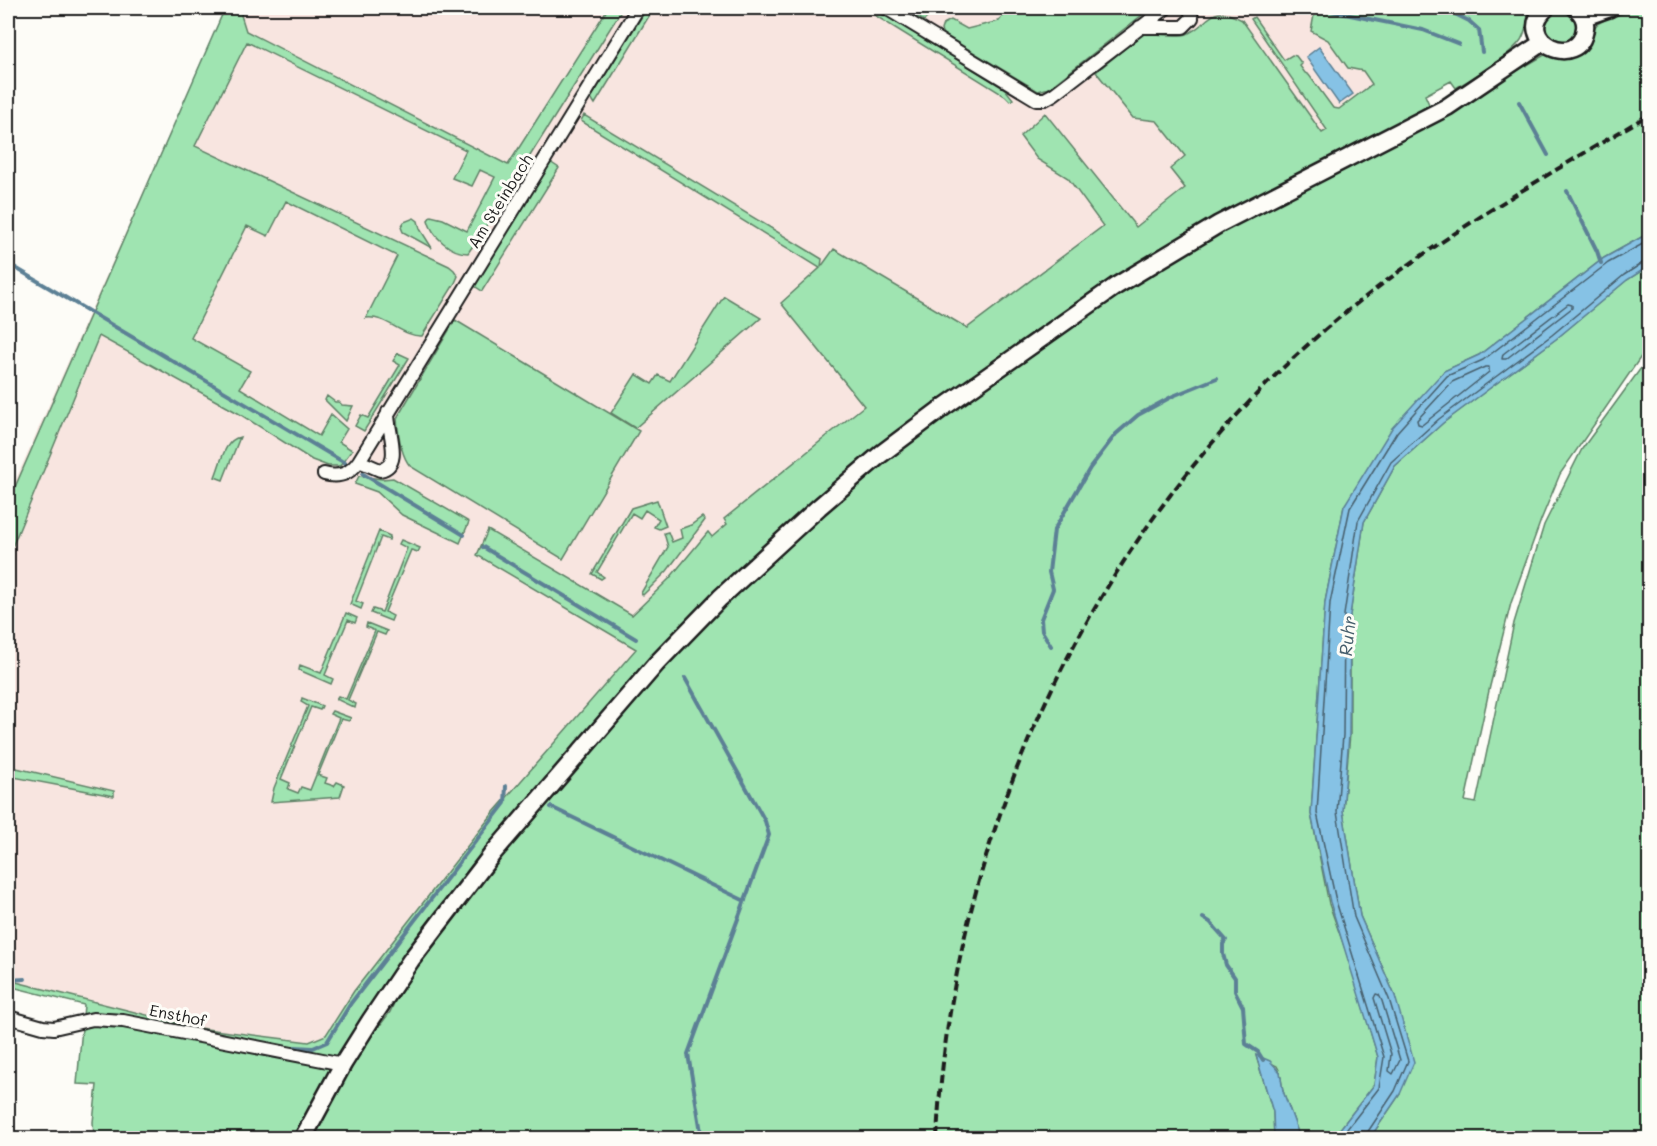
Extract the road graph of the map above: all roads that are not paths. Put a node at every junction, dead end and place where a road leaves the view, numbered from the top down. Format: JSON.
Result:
{"nodes":[{"id":1,"x":638,"y":8,"type":"edge"},
{"id":2,"x":886,"y":8,"type":"edge"},
{"id":3,"x":1166,"y":8,"type":"edge"},
{"id":4,"x":1190,"y":8,"type":"edge"},
{"id":5,"x":1546,"y":8,"type":"edge"},
{"id":6,"x":1610,"y":8,"type":"edge"},
{"id":7,"x":1580,"y":12,"type":"edge"},
{"id":8,"x":1140,"y":27,"type":"junction"},
{"id":9,"x":1543,"y":42,"type":"junction"},
{"id":10,"x":388,"y":411,"type":"junction"},
{"id":11,"x":359,"y":461,"type":"junction"},
{"id":12,"x":324,"y":474,"type":"dead end"},
{"id":13,"x":8,"y":1017,"type":"edge"},
{"id":14,"x":343,"y":1064,"type":"junction"},
{"id":15,"x":303,"y":1138,"type":"edge"}],
"edges":[{"from":1,"to":10,"type":"street","name":"Am Steinbach"},
{"from":2,"to":8,"type":"street"},
{"from":3,"to":8,"type":"street"},
{"from":4,"to":8,"type":"street"},
{"from":5,"to":9,"type":"main road"},
{"from":6,"to":7,"type":"main road"},
{"from":7,"to":9,"type":"main road"},
{"from":9,"to":14,"type":"main road"},
{"from":10,"to":11,"type":"street","name":"Am Steinbach"},
{"from":10,"to":11,"type":"street"},
{"from":11,"to":12,"type":"street","name":"Am Steinbach"},
{"from":13,"to":14,"type":"street","name":"Ensthof"},
{"from":14,"to":15,"type":"main road"}]}
